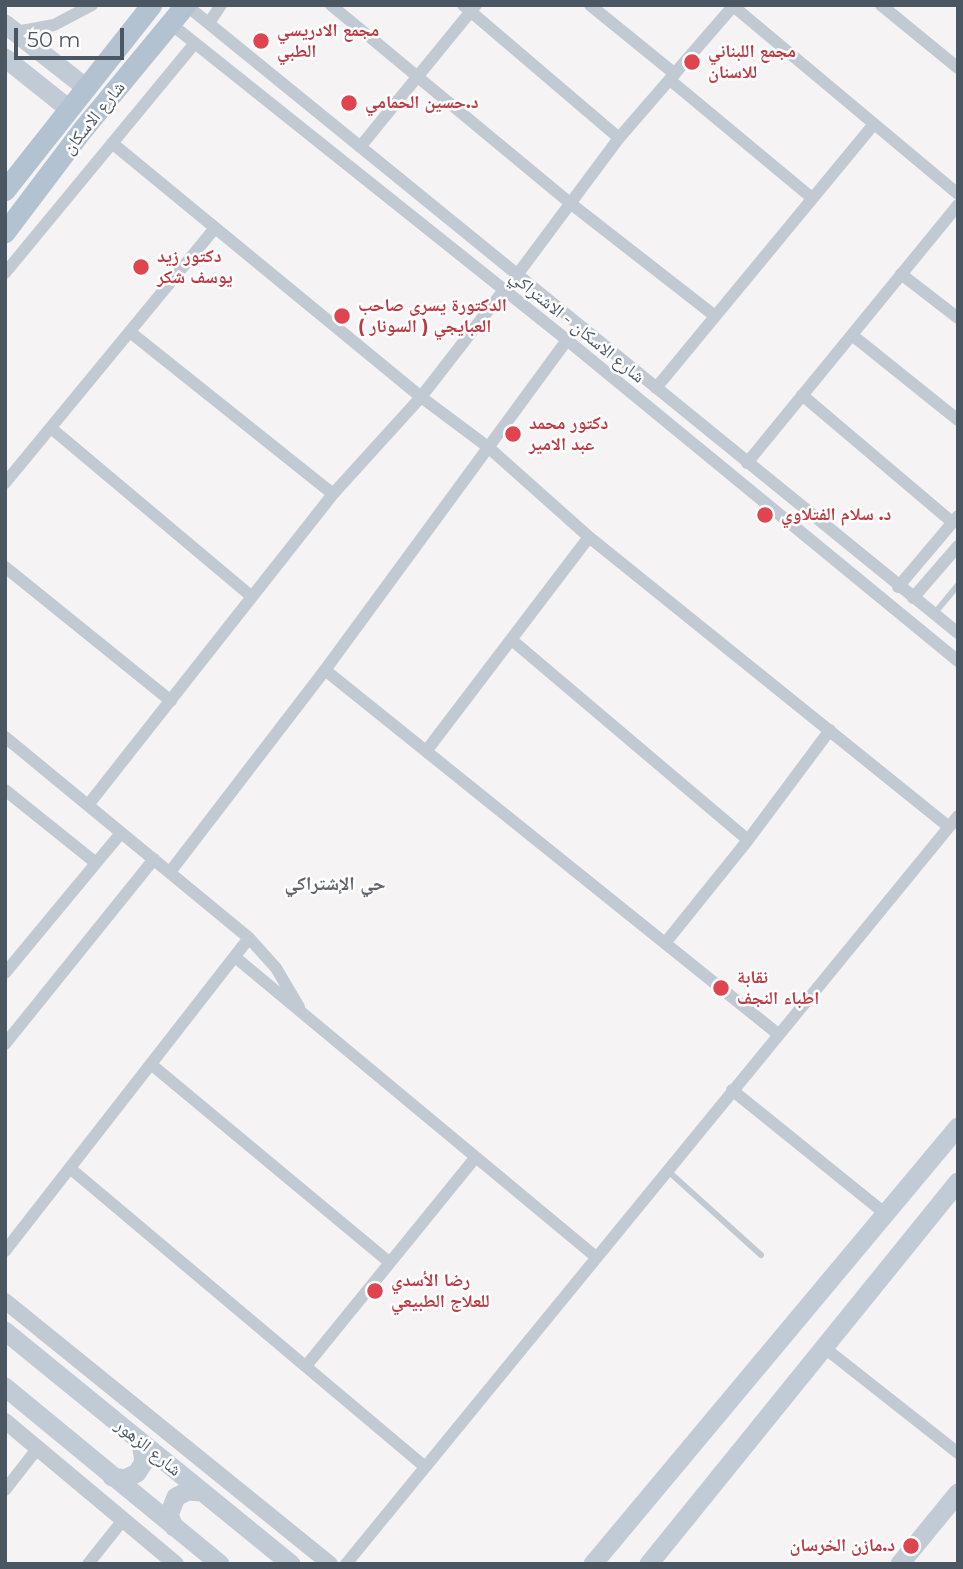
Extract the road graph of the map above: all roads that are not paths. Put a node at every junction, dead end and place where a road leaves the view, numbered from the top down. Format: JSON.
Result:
{"nodes":[{"id":1,"x":92,"y":5,"type":"edge"},
{"id":2,"x":152,"y":5,"type":"edge"},
{"id":3,"x":186,"y":5,"type":"edge"},
{"id":4,"x":221,"y":5,"type":"edge"},
{"id":5,"x":331,"y":5,"type":"edge"},
{"id":6,"x":590,"y":5,"type":"edge"},
{"id":7,"x":881,"y":5,"type":"edge"},
{"id":8,"x":733,"y":6,"type":"edge"},
{"id":9,"x":470,"y":7,"type":"edge"},
{"id":10,"x":208,"y":23,"type":"junction"},
{"id":11,"x":171,"y":24,"type":"junction"},
{"id":12,"x":10,"y":28,"type":"edge"},
{"id":13,"x":195,"y":43,"type":"junction"},
{"id":14,"x":5,"y":58,"type":"edge"},
{"id":15,"x":958,"y":68,"type":"edge"},
{"id":16,"x":418,"y":77,"type":"junction"},
{"id":17,"x":672,"y":77,"type":"junction"},
{"id":18,"x":85,"y":87,"type":"junction"},
{"id":19,"x":69,"y":109,"type":"junction"},
{"id":20,"x":874,"y":124,"type":"junction"},
{"id":21,"x":619,"y":138,"type":"junction"},
{"id":22,"x":112,"y":143,"type":"junction"},
{"id":23,"x":360,"y":147,"type":"junction"},
{"id":24,"x":5,"y":191,"type":"edge"},
{"id":25,"x":958,"y":194,"type":"edge"},
{"id":26,"x":813,"y":198,"type":"junction"},
{"id":27,"x":570,"y":203,"type":"junction"},
{"id":28,"x":958,"y":205,"type":"edge"},
{"id":29,"x":215,"y":228,"type":"junction"},
{"id":30,"x":5,"y":233,"type":"edge"},
{"id":31,"x":5,"y":273,"type":"edge"},
{"id":32,"x":901,"y":274,"type":"junction"},
{"id":33,"x":517,"y":275,"type":"junction"},
{"id":34,"x":505,"y":290,"type":"junction"},
{"id":35,"x":715,"y":316,"type":"junction"},
{"id":36,"x":958,"y":318,"type":"edge"},
{"id":37,"x":130,"y":332,"type":"junction"},
{"id":38,"x":852,"y":334,"type":"junction"},
{"id":39,"x":567,"y":340,"type":"junction"},
{"id":40,"x":606,"y":348,"type":"junction"},
{"id":41,"x":594,"y":364,"type":"junction"},
{"id":42,"x":656,"y":388,"type":"junction"},
{"id":43,"x":802,"y":396,"type":"junction"},
{"id":44,"x":421,"y":397,"type":"junction"},
{"id":45,"x":958,"y":420,"type":"edge"},
{"id":46,"x":51,"y":428,"type":"junction"},
{"id":47,"x":488,"y":447,"type":"junction"},
{"id":48,"x":747,"y":463,"type":"junction"},
{"id":49,"x":5,"y":484,"type":"edge"},
{"id":50,"x":333,"y":494,"type":"junction"},
{"id":51,"x":955,"y":519,"type":"edge"},
{"id":52,"x":589,"y":537,"type":"junction"},
{"id":53,"x":958,"y":546,"type":"edge"},
{"id":54,"x":5,"y":568,"type":"edge"},
{"id":55,"x":958,"y":585,"type":"edge"},
{"id":56,"x":898,"y":587,"type":"junction"},
{"id":57,"x":251,"y":596,"type":"junction"},
{"id":58,"x":913,"y":598,"type":"junction"},
{"id":59,"x":934,"y":614,"type":"junction"},
{"id":60,"x":958,"y":634,"type":"edge"},
{"id":61,"x":513,"y":641,"type":"junction"},
{"id":62,"x":958,"y":661,"type":"edge"},
{"id":63,"x":325,"y":670,"type":"junction"},
{"id":64,"x":171,"y":701,"type":"junction"},
{"id":65,"x":830,"y":730,"type":"junction"},
{"id":66,"x":5,"y":737,"type":"edge"},
{"id":67,"x":427,"y":750,"type":"junction"},
{"id":68,"x":5,"y":790,"type":"edge"},
{"id":69,"x":88,"y":804,"type":"junction"},
{"id":70,"x":958,"y":816,"type":"edge"},
{"id":71,"x":949,"y":827,"type":"junction"},
{"id":72,"x":121,"y":832,"type":"junction"},
{"id":73,"x":748,"y":840,"type":"junction"},
{"id":74,"x":154,"y":859,"type":"junction"},
{"id":75,"x":96,"y":863,"type":"junction"},
{"id":76,"x":170,"y":872,"type":"junction"},
{"id":77,"x":249,"y":938,"type":"junction"},
{"id":78,"x":666,"y":942,"type":"junction"},
{"id":79,"x":235,"y":957,"type":"junction"},
{"id":80,"x":5,"y":973,"type":"edge"},
{"id":81,"x":303,"y":1014,"type":"junction"},
{"id":82,"x":778,"y":1034,"type":"junction"},
{"id":83,"x":5,"y":1044,"type":"edge"},
{"id":84,"x":152,"y":1065,"type":"junction"},
{"id":85,"x":733,"y":1090,"type":"junction"},
{"id":86,"x":958,"y":1127,"type":"edge"},
{"id":87,"x":475,"y":1158,"type":"junction"},
{"id":88,"x":71,"y":1169,"type":"junction"},
{"id":89,"x":668,"y":1171,"type":"junction"},
{"id":90,"x":958,"y":1182,"type":"edge"},
{"id":91,"x":887,"y":1215,"type":"junction"},
{"id":92,"x":5,"y":1251,"type":"edge"},
{"id":93,"x":761,"y":1255,"type":"dead end"},
{"id":94,"x":596,"y":1257,"type":"junction"},
{"id":95,"x":389,"y":1262,"type":"junction"},
{"id":96,"x":5,"y":1301,"type":"edge"},
{"id":97,"x":5,"y":1331,"type":"edge"},
{"id":98,"x":826,"y":1349,"type":"junction"},
{"id":99,"x":306,"y":1366,"type":"junction"},
{"id":100,"x":5,"y":1387,"type":"edge"},
{"id":101,"x":5,"y":1421,"type":"edge"},
{"id":102,"x":141,"y":1443,"type":"junction"},
{"id":103,"x":37,"y":1449,"type":"junction"},
{"id":104,"x":958,"y":1453,"type":"edge"},
{"id":105,"x":424,"y":1466,"type":"junction"},
{"id":106,"x":112,"y":1477,"type":"junction"},
{"id":107,"x":5,"y":1490,"type":"edge"},
{"id":108,"x":201,"y":1492,"type":"junction"},
{"id":109,"x":958,"y":1493,"type":"edge"},
{"id":110,"x":123,"y":1520,"type":"junction"},
{"id":111,"x":174,"y":1527,"type":"junction"},
{"id":112,"x":88,"y":1564,"type":"edge"},
{"id":113,"x":176,"y":1564,"type":"edge"},
{"id":114,"x":220,"y":1564,"type":"edge"},
{"id":115,"x":291,"y":1564,"type":"edge"},
{"id":116,"x":330,"y":1564,"type":"edge"},
{"id":117,"x":346,"y":1564,"type":"edge"},
{"id":118,"x":593,"y":1564,"type":"edge"},
{"id":119,"x":649,"y":1564,"type":"edge"},
{"id":120,"x":900,"y":1564,"type":"edge"}],
"edges":[{"from":1,"to":12,"type":"street"},
{"from":2,"to":18,"type":"main road","name":"شارع الاسكان"},
{"from":3,"to":10,"type":"street","name":"شارع الاسكان - الاشتراكي"},
{"from":3,"to":11,"type":"main road","name":"شارع الاسكان"},
{"from":4,"to":10,"type":"street"},
{"from":5,"to":16,"type":"street"},
{"from":6,"to":17,"type":"street"},
{"from":7,"to":15,"type":"street"},
{"from":8,"to":17,"type":"street"},
{"from":8,"to":20,"type":"street"},
{"from":9,"to":16,"type":"street"},
{"from":9,"to":21,"type":"street"},
{"from":10,"to":23,"type":"street","name":"شارع الاسكان - الاشتراكي"},
{"from":11,"to":13,"type":"street","name":"شارع الاسكان - الاشتراكي"},
{"from":11,"to":30,"type":"main road","name":"شارع الاسكان"},
{"from":12,"to":18,"type":"main road"},
{"from":13,"to":22,"type":"street"},
{"from":13,"to":34,"type":"street","name":"شارع الاسكان - الاشتراكي"},
{"from":14,"to":19,"type":"main road"},
{"from":16,"to":23,"type":"street"},
{"from":16,"to":27,"type":"street"},
{"from":17,"to":21,"type":"street"},
{"from":17,"to":26,"type":"street"},
{"from":18,"to":19,"type":"main road","name":"شارع الاسكان"},
{"from":19,"to":24,"type":"main road","name":"شارع الاسكان"},
{"from":20,"to":25,"type":"street"},
{"from":20,"to":26,"type":"street"},
{"from":21,"to":27,"type":"street"},
{"from":22,"to":29,"type":"street"},
{"from":22,"to":31,"type":"street"},
{"from":23,"to":33,"type":"street","name":"شارع الاسكان - الاشتراكي"},
{"from":26,"to":35,"type":"street"},
{"from":27,"to":33,"type":"street"},
{"from":27,"to":35,"type":"street"},
{"from":28,"to":32,"type":"street"},
{"from":29,"to":37,"type":"street"},
{"from":29,"to":44,"type":"street"},
{"from":32,"to":36,"type":"street"},
{"from":32,"to":38,"type":"street"},
{"from":33,"to":40,"type":"street","name":"شارع الاسكان - الاشتراكي"},
{"from":34,"to":39,"type":"street","name":"شارع الاسكان - الاشتراكي"},
{"from":34,"to":44,"type":"street"},
{"from":35,"to":42,"type":"street"},
{"from":37,"to":46,"type":"street"},
{"from":37,"to":50,"type":"street"},
{"from":38,"to":43,"type":"street"},
{"from":38,"to":45,"type":"street"},
{"from":39,"to":41,"type":"street","name":"شارع الاسكان - الاشتراكي"},
{"from":39,"to":47,"type":"street"},
{"from":40,"to":41,"type":"street"},
{"from":40,"to":42,"type":"street","name":"شارع الاسكان - الاشتراكي"},
{"from":41,"to":62,"type":"street","name":"شارع الاسكان - الاشتراكي"},
{"from":42,"to":48,"type":"street","name":"شارع الاسكان - الاشتراكي"},
{"from":43,"to":48,"type":"street"},
{"from":43,"to":51,"type":"street"},
{"from":44,"to":47,"type":"street"},
{"from":44,"to":50,"type":"street"},
{"from":46,"to":49,"type":"street"},
{"from":46,"to":57,"type":"street"},
{"from":47,"to":52,"type":"street"},
{"from":47,"to":63,"type":"street"},
{"from":48,"to":56,"type":"street","name":"شارع الاسكان - الاشتراكي"},
{"from":50,"to":57,"type":"street"},
{"from":51,"to":56,"type":"street"},
{"from":52,"to":61,"type":"street"},
{"from":52,"to":65,"type":"street"},
{"from":53,"to":58,"type":"street"},
{"from":54,"to":64,"type":"street"},
{"from":55,"to":59,"type":"lane"},
{"from":56,"to":58,"type":"street","name":"شارع الاسكان - الاشتراكي"},
{"from":57,"to":64,"type":"street"},
{"from":58,"to":59,"type":"street","name":"شارع الاسكان - الاشتراكي"},
{"from":59,"to":60,"type":"street","name":"شارع الاسكان - الاشتراكي"},
{"from":61,"to":67,"type":"street"},
{"from":61,"to":73,"type":"street"},
{"from":63,"to":67,"type":"street"},
{"from":63,"to":76,"type":"street"},
{"from":64,"to":69,"type":"street"},
{"from":65,"to":71,"type":"street"},
{"from":65,"to":73,"type":"street"},
{"from":66,"to":69,"type":"street"},
{"from":67,"to":78,"type":"street"},
{"from":68,"to":75,"type":"street"},
{"from":69,"to":72,"type":"street"},
{"from":70,"to":71,"type":"street"},
{"from":71,"to":82,"type":"street"},
{"from":72,"to":74,"type":"street"},
{"from":72,"to":75,"type":"street"},
{"from":73,"to":78,"type":"street"},
{"from":74,"to":76,"type":"street"},
{"from":74,"to":83,"type":"street"},
{"from":75,"to":80,"type":"street"},
{"from":76,"to":77,"type":"street"},
{"from":77,"to":79,"type":"street"},
{"from":77,"to":81,"type":"street"},
{"from":78,"to":82,"type":"street"},
{"from":79,"to":81,"type":"street"},
{"from":79,"to":84,"type":"street"},
{"from":81,"to":87,"type":"street"},
{"from":82,"to":85,"type":"street"},
{"from":84,"to":88,"type":"street"},
{"from":84,"to":95,"type":"street"},
{"from":85,"to":89,"type":"street"},
{"from":85,"to":91,"type":"street"},
{"from":86,"to":91,"type":"main road"},
{"from":87,"to":94,"type":"street"},
{"from":87,"to":95,"type":"street"},
{"from":88,"to":92,"type":"street"},
{"from":88,"to":99,"type":"street"},
{"from":89,"to":93,"type":"lane"},
{"from":89,"to":94,"type":"street"},
{"from":90,"to":98,"type":"main road"},
{"from":91,"to":118,"type":"main road"},
{"from":94,"to":105,"type":"street"},
{"from":95,"to":99,"type":"street"},
{"from":96,"to":116,"type":"street"},
{"from":97,"to":102,"type":"main road","name":"شارع الزهور"},
{"from":98,"to":104,"type":"street"},
{"from":98,"to":119,"type":"main road"},
{"from":99,"to":105,"type":"street"},
{"from":100,"to":106,"type":"main road"},
{"from":101,"to":103,"type":"street"},
{"from":102,"to":106,"type":"main road"},
{"from":102,"to":108,"type":"main road","name":"شارع الزهور"},
{"from":103,"to":107,"type":"street"},
{"from":103,"to":110,"type":"street"},
{"from":105,"to":117,"type":"street"},
{"from":106,"to":111,"type":"main road"},
{"from":108,"to":111,"type":"main road"},
{"from":108,"to":115,"type":"main road","name":"شارع الزهور"},
{"from":109,"to":120,"type":"main road"},
{"from":110,"to":112,"type":"street"},
{"from":110,"to":113,"type":"street"},
{"from":111,"to":114,"type":"main road"}]}
